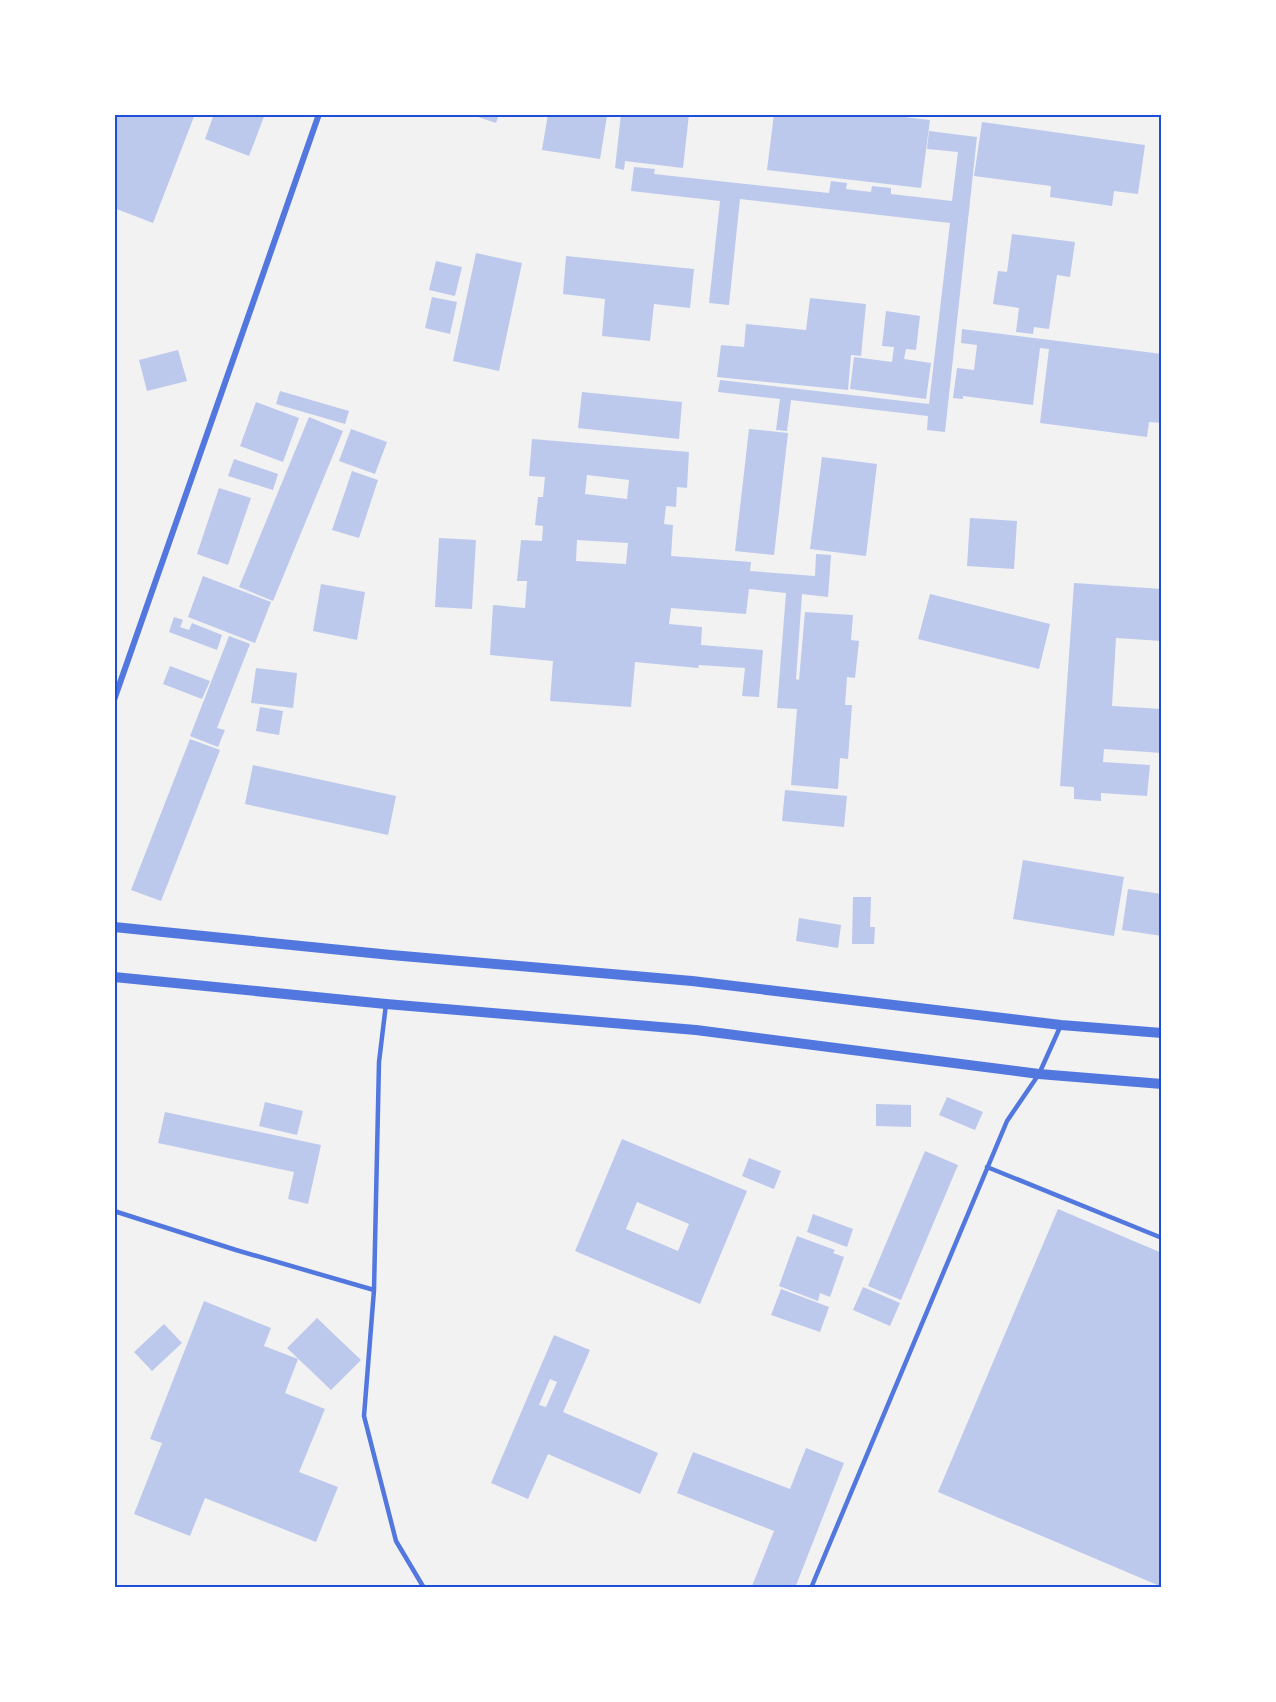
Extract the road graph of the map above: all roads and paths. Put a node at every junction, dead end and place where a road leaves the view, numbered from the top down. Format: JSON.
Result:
{"nodes":[{"id":1,"x":319,"y":114,"type":"edge"},
{"id":2,"x":114,"y":700,"type":"edge"},
{"id":3,"x":114,"y":927,"type":"edge"},
{"id":4,"x":114,"y":977,"type":"edge"},
{"id":5,"x":386,"y":1004,"type":"junction"},
{"id":6,"x":1061,"y":1025,"type":"junction"},
{"id":7,"x":1162,"y":1033,"type":"edge"},
{"id":8,"x":1039,"y":1074,"type":"junction"},
{"id":9,"x":1162,"y":1084,"type":"edge"},
{"id":10,"x":987,"y":1167,"type":"junction"},
{"id":11,"x":114,"y":1211,"type":"edge"},
{"id":12,"x":1162,"y":1238,"type":"edge"},
{"id":13,"x":374,"y":1290,"type":"junction"},
{"id":14,"x":424,"y":1588,"type":"edge"},
{"id":15,"x":812,"y":1588,"type":"edge"}],
"edges":[{"from":1,"to":2,"type":"street"},
{"from":3,"to":6,"type":"street"},
{"from":4,"to":5,"type":"street"},
{"from":5,"to":8,"type":"street"},
{"from":5,"to":13,"type":"lane"},
{"from":6,"to":7,"type":"street"},
{"from":6,"to":8,"type":"lane"},
{"from":8,"to":9,"type":"street"},
{"from":8,"to":10,"type":"lane"},
{"from":10,"to":12,"type":"lane"},
{"from":10,"to":15,"type":"lane"},
{"from":11,"to":13,"type":"lane"},
{"from":13,"to":14,"type":"lane"}]}
